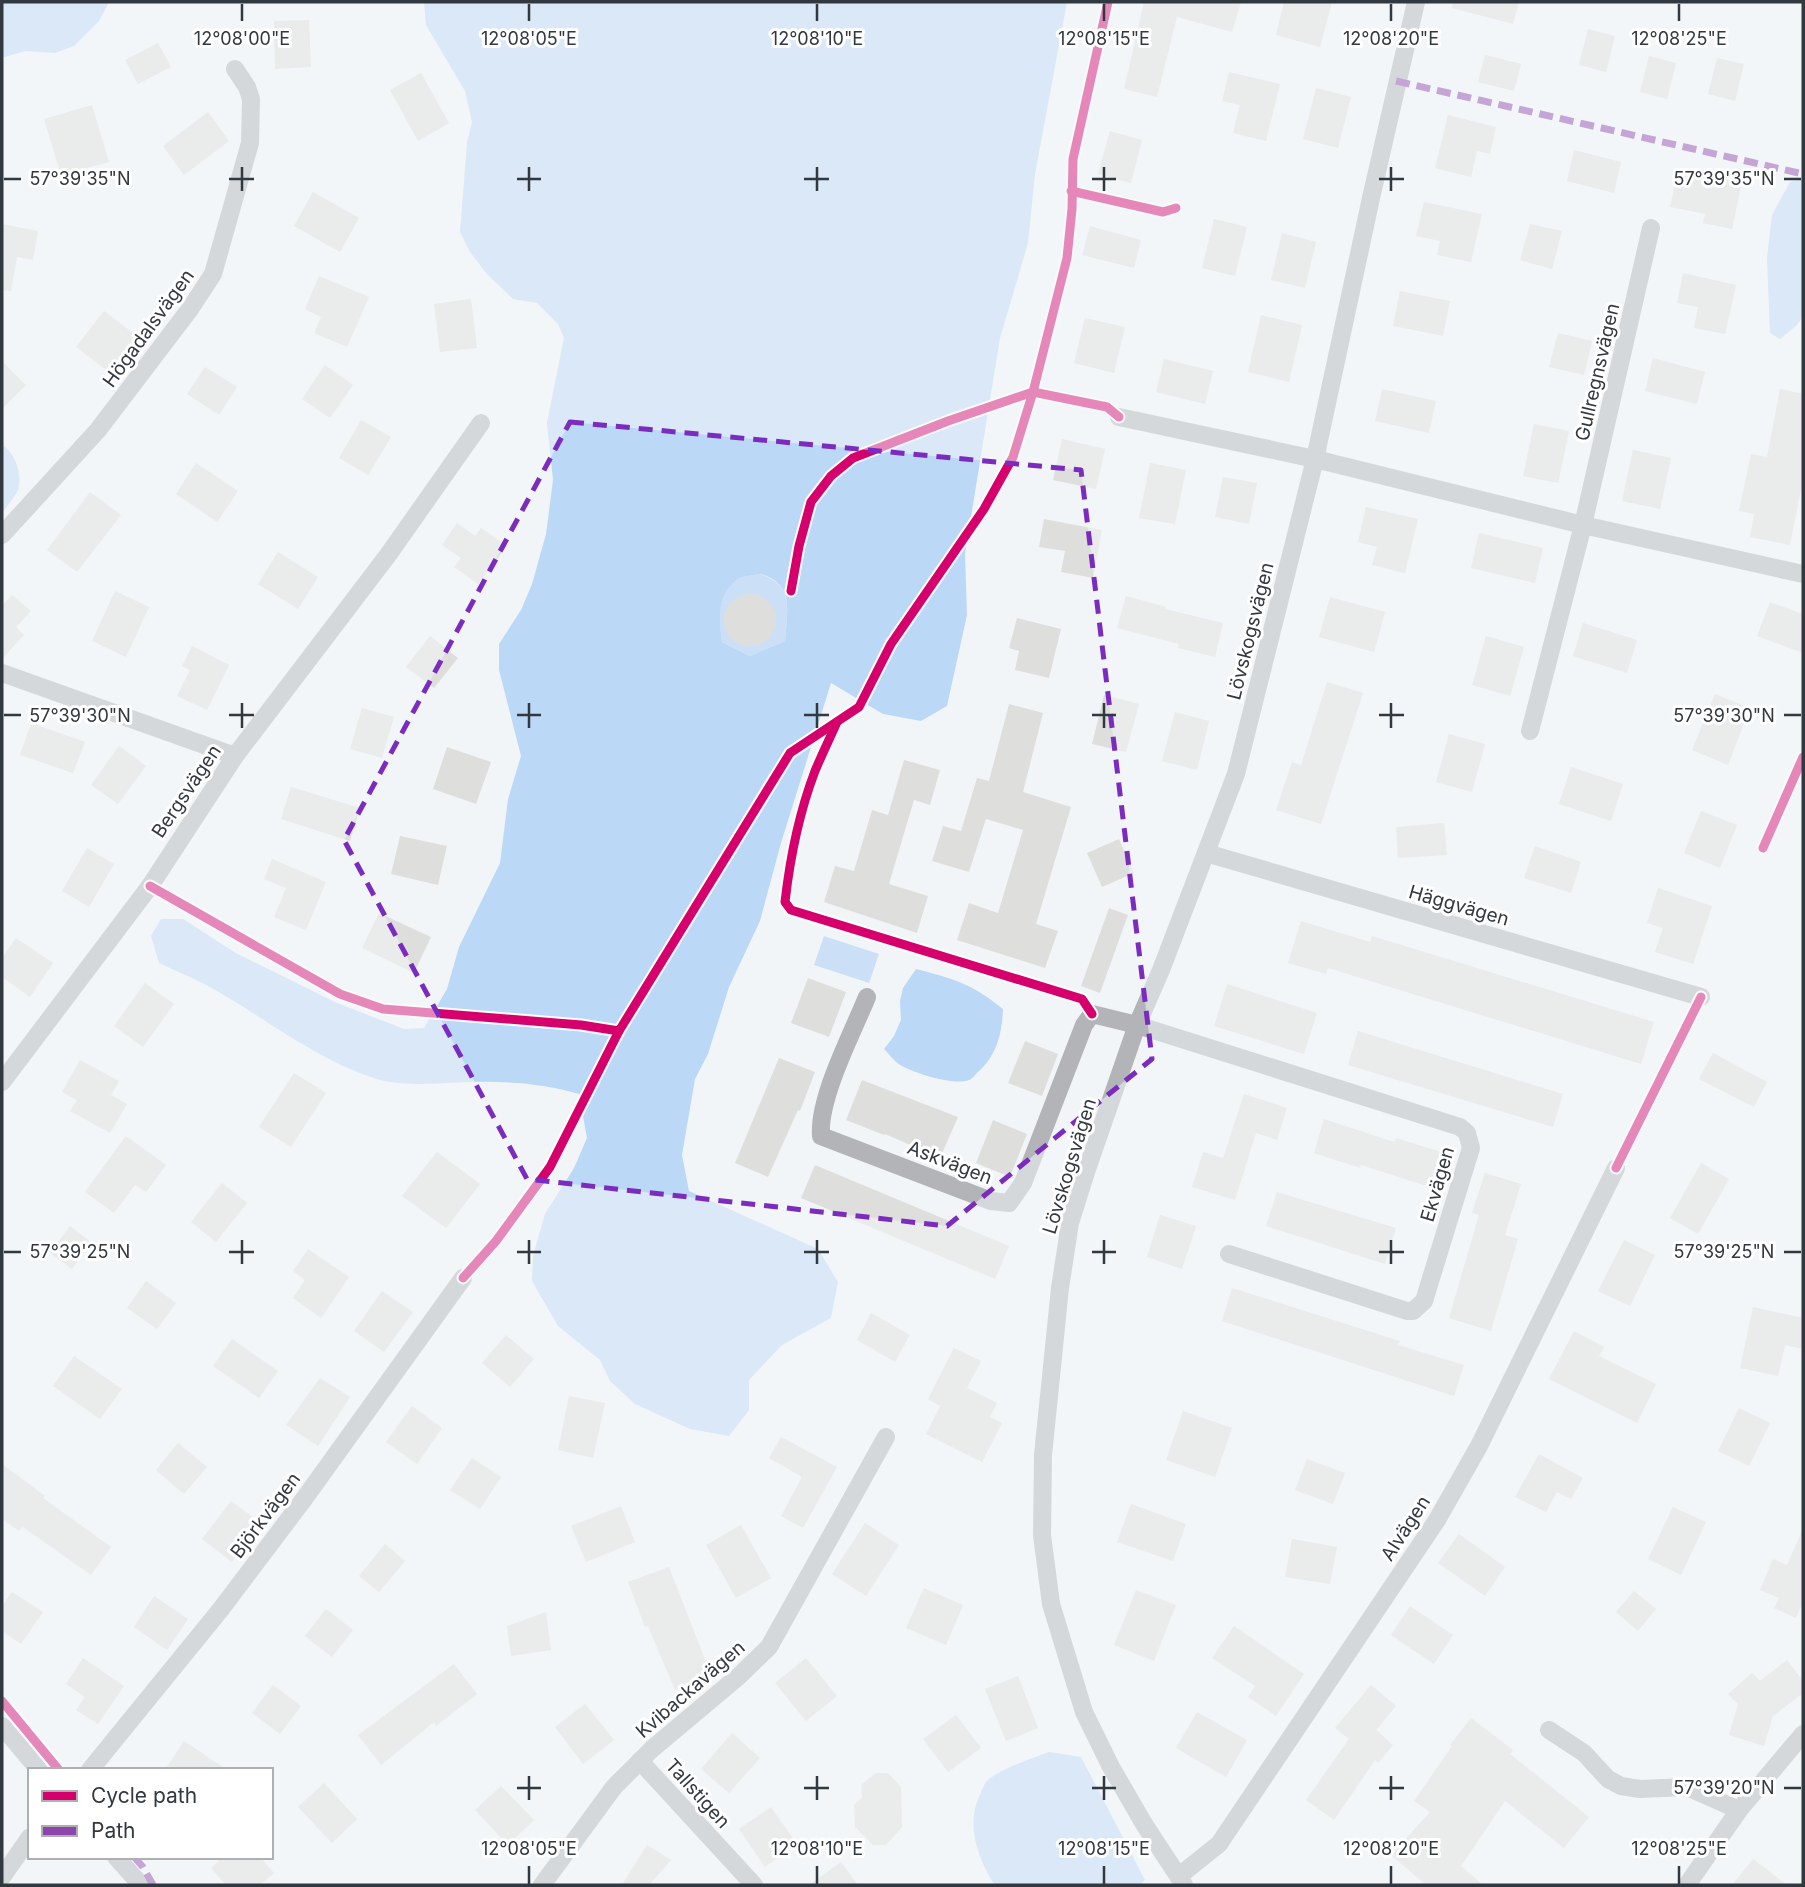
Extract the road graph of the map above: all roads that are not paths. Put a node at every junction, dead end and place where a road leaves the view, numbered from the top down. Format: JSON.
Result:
{"nodes":[{"id":1,"x":1416,"y":2,"type":"edge"},
{"id":2,"x":235,"y":69,"type":"dead end"},
{"id":3,"x":1651,"y":228,"type":"dead end"},
{"id":4,"x":1119,"y":417,"type":"dead end"},
{"id":5,"x":481,"y":423,"type":"dead end"},
{"id":6,"x":1315,"y":459,"type":"junction"},
{"id":7,"x":1583,"y":525,"type":"junction"},
{"id":8,"x":2,"y":536,"type":"edge"},
{"id":9,"x":1803,"y":574,"type":"edge"},
{"id":10,"x":2,"y":673,"type":"edge"},
{"id":11,"x":1530,"y":731,"type":"dead end"},
{"id":12,"x":235,"y":756,"type":"junction"},
{"id":13,"x":1206,"y":853,"type":"junction"},
{"id":14,"x":867,"y":997,"type":"dead end"},
{"id":15,"x":1701,"y":997,"type":"dead end"},
{"id":16,"x":1137,"y":1025,"type":"junction"},
{"id":17,"x":2,"y":1082,"type":"edge"},
{"id":18,"x":1616,"y":1168,"type":"dead end"},
{"id":19,"x":1229,"y":1254,"type":"dead end"},
{"id":20,"x":463,"y":1278,"type":"dead end"},
{"id":21,"x":886,"y":1437,"type":"dead end"},
{"id":22,"x":2,"y":1726,"type":"edge"},
{"id":23,"x":1549,"y":1730,"type":"dead end"},
{"id":24,"x":1803,"y":1734,"type":"edge"},
{"id":25,"x":640,"y":1761,"type":"junction"},
{"id":26,"x":37,"y":1768,"type":"edge"},
{"id":27,"x":92,"y":1768,"type":"edge"},
{"id":28,"x":1740,"y":1810,"type":"junction"},
{"id":29,"x":28,"y":1840,"type":"edge"},
{"id":30,"x":118,"y":1859,"type":"edge"},
{"id":31,"x":2,"y":1877,"type":"edge"},
{"id":32,"x":1181,"y":1880,"type":"edge"},
{"id":33,"x":141,"y":1885,"type":"edge"},
{"id":34,"x":542,"y":1885,"type":"edge"},
{"id":35,"x":754,"y":1885,"type":"edge"},
{"id":36,"x":1687,"y":1885,"type":"edge"}],
"edges":[{"from":1,"to":6,"type":"street","name":"Lövskogsvägen"},
{"from":2,"to":8,"type":"street","name":"Högadalsvägen"},
{"from":3,"to":7,"type":"street","name":"Gullregnsvägen"},
{"from":4,"to":6,"type":"street"},
{"from":5,"to":12,"type":"street","name":"Bergsvägen"},
{"from":6,"to":7,"type":"street"},
{"from":6,"to":13,"type":"street","name":"Lövskogsvägen"},
{"from":7,"to":9,"type":"street"},
{"from":7,"to":11,"type":"street","name":"Gullregnsvägen"},
{"from":10,"to":12,"type":"street"},
{"from":12,"to":17,"type":"street","name":"Bergsvägen"},
{"from":13,"to":15,"type":"street","name":"Häggvägen"},
{"from":13,"to":16,"type":"street","name":"Lövskogsvägen"},
{"from":14,"to":16,"type":"street","name":"Askvägen"},
{"from":16,"to":19,"type":"street","name":"Ekvägen"},
{"from":16,"to":32,"type":"street","name":"Lövskogsvägen"},
{"from":18,"to":32,"type":"street","name":"Alvägen"},
{"from":20,"to":27,"type":"street","name":"Björkvägen"},
{"from":21,"to":25,"type":"street","name":"Kvibackavägen"},
{"from":22,"to":26,"type":"street"},
{"from":23,"to":28,"type":"street"},
{"from":24,"to":28,"type":"street"},
{"from":25,"to":34,"type":"street","name":"Kvibackavägen"},
{"from":25,"to":35,"type":"street","name":"Tallstigen"},
{"from":28,"to":36,"type":"street"},
{"from":29,"to":31,"type":"street"},
{"from":30,"to":33,"type":"street"}]}
